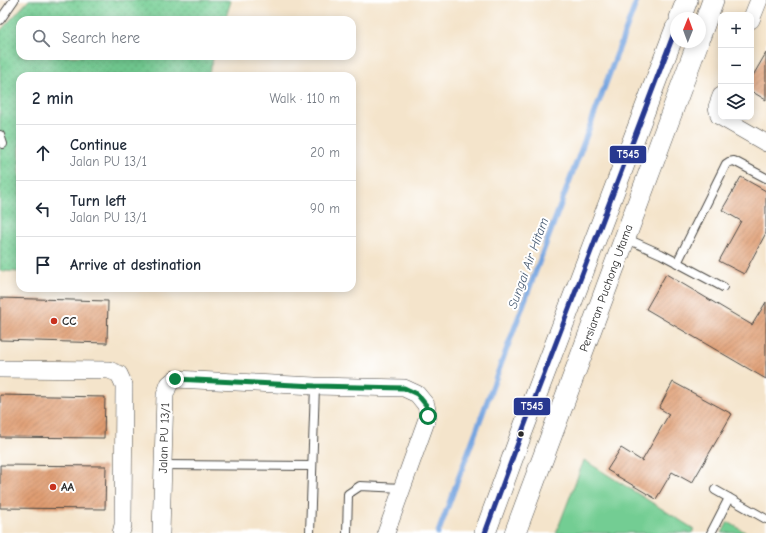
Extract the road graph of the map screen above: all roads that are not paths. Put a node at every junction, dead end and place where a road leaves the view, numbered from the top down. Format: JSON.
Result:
{"nodes":[{"id":1,"x":14,"y":0,"type":"edge"},
{"id":2,"x":687,"y":0,"type":"edge"},
{"id":3,"x":713,"y":0,"type":"edge"},
{"id":4,"x":759,"y":0,"type":"edge"},
{"id":5,"x":682,"y":12,"type":"edge"},
{"id":6,"x":754,"y":12,"type":"edge"},
{"id":7,"x":706,"y":19,"type":"edge"},
{"id":8,"x":0,"y":20,"type":"edge"},
{"id":9,"x":670,"y":44,"type":"edge"},
{"id":10,"x":696,"y":48,"type":"edge"},
{"id":11,"x":726,"y":120,"type":"edge"},
{"id":12,"x":0,"y":135,"type":"edge"},
{"id":13,"x":766,"y":143,"type":"edge"},
{"id":14,"x":3,"y":144,"type":"dead end"},
{"id":15,"x":766,"y":178,"type":"edge"},
{"id":16,"x":625,"y":238,"type":"junction"},
{"id":17,"x":677,"y":263,"type":"junction"},
{"id":18,"x":723,"y":287,"type":"dead end"},
{"id":19,"x":0,"y":369,"type":"edge"},
{"id":20,"x":315,"y":386,"type":"junction"},
{"id":21,"x":163,"y":465,"type":"junction"},
{"id":22,"x":312,"y":466,"type":"junction"},
{"id":23,"x":402,"y":488,"type":"junction"},
{"id":24,"x":716,"y":490,"type":"dead end"},
{"id":25,"x":728,"y":498,"type":"junction"},
{"id":26,"x":766,"y":519,"type":"edge"},
{"id":27,"x":121,"y":533,"type":"edge"},
{"id":28,"x":161,"y":533,"type":"edge"},
{"id":29,"x":310,"y":533,"type":"edge"},
{"id":30,"x":347,"y":533,"type":"edge"},
{"id":31,"x":386,"y":533,"type":"edge"},
{"id":32,"x":485,"y":533,"type":"edge"},
{"id":33,"x":515,"y":533,"type":"edge"},
{"id":34,"x":710,"y":533,"type":"edge"}],
"edges":[{"from":1,"to":8,"type":"lane"},
{"from":2,"to":5,"type":"street"},
{"from":3,"to":7,"type":"street"},
{"from":4,"to":6,"type":"street"},
{"from":9,"to":32,"type":"street"},
{"from":10,"to":16,"type":"street","name":"Persiaran Puchong Utama"},
{"from":11,"to":13,"type":"street"},
{"from":12,"to":14,"type":"lane"},
{"from":15,"to":17,"type":"lane"},
{"from":16,"to":17,"type":"lane"},
{"from":16,"to":33,"type":"street","name":"Persiaran Puchong Utama"},
{"from":17,"to":18,"type":"lane"},
{"from":19,"to":27,"type":"street"},
{"from":20,"to":21,"type":"street","name":"Jalan PU 13/1"},
{"from":20,"to":22,"type":"lane"},
{"from":20,"to":23,"type":"street","name":"Jalan PU 13/1"},
{"from":21,"to":22,"type":"lane"},
{"from":21,"to":28,"type":"street","name":"Jalan PU 13/1"},
{"from":22,"to":29,"type":"lane"},
{"from":23,"to":30,"type":"lane"},
{"from":23,"to":31,"type":"street","name":"Jalan PU 13/1"},
{"from":24,"to":25,"type":"lane"},
{"from":25,"to":26,"type":"lane"},
{"from":25,"to":34,"type":"lane"}]}
